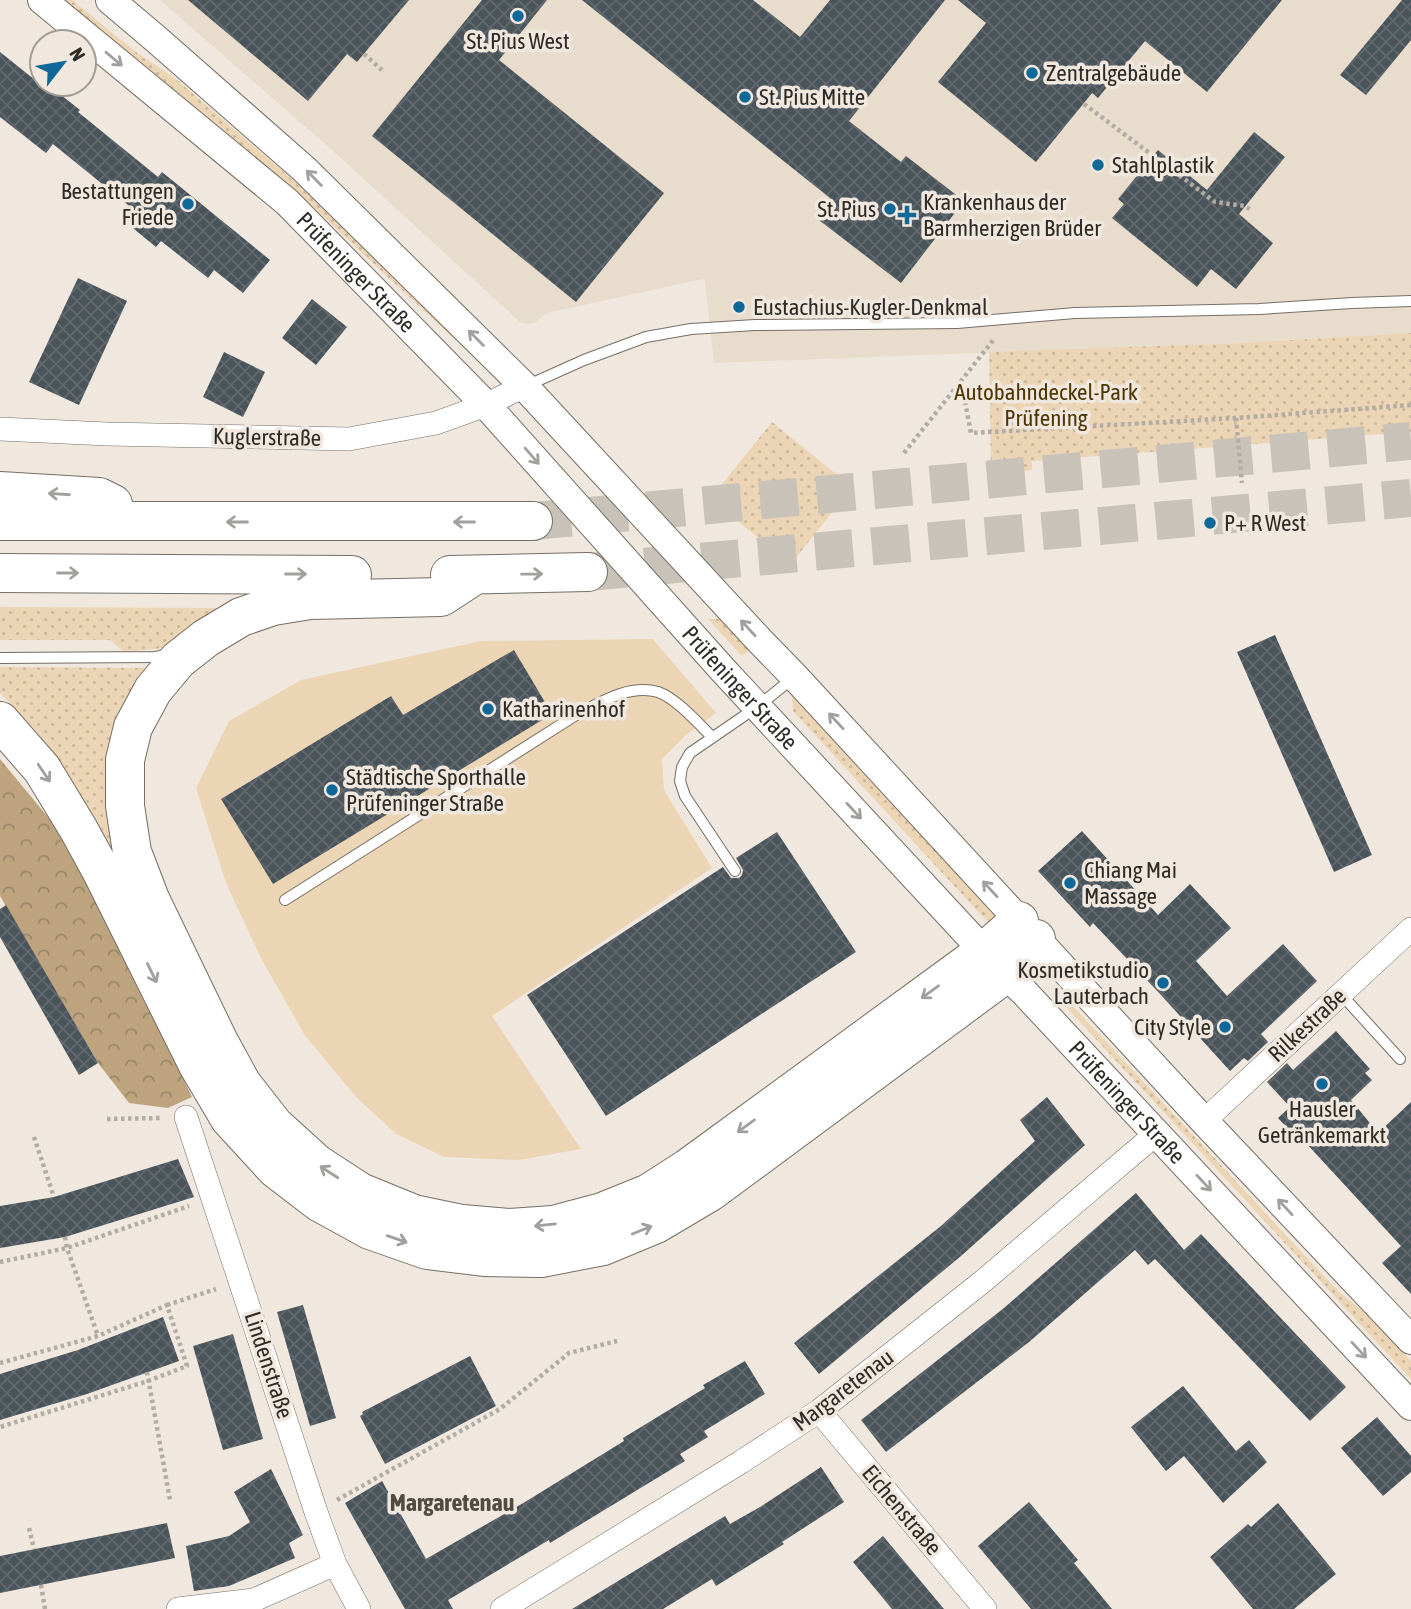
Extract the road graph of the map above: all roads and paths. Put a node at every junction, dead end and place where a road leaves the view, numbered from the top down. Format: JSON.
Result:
{"nodes":[{"id":1,"x":42,"y":0,"type":"edge"},
{"id":2,"x":110,"y":0,"type":"edge"},
{"id":3,"x":364,"y":54,"type":"dead end"},
{"id":4,"x":382,"y":70,"type":"dead end"},
{"id":5,"x":1084,"y":104,"type":"dead end"},
{"id":6,"x":1251,"y":211,"type":"dead end"},
{"id":7,"x":1411,"y":301,"type":"edge"},
{"id":8,"x":1009,"y":319,"type":"junction"},
{"id":9,"x":961,"y":381,"type":"junction"},
{"id":10,"x":524,"y":386,"type":"junction"},
{"id":11,"x":486,"y":405,"type":"junction"},
{"id":12,"x":1411,"y":405,"type":"edge"},
{"id":13,"x":1236,"y":418,"type":"junction"},
{"id":14,"x":0,"y":429,"type":"edge"},
{"id":15,"x":905,"y":453,"type":"dead end"},
{"id":16,"x":1242,"y":482,"type":"dead end"},
{"id":17,"x":0,"y":491,"type":"edge"},
{"id":18,"x":0,"y":521,"type":"edge"},
{"id":19,"x":145,"y":522,"type":"junction"},
{"id":20,"x":533,"y":522,"type":"tunnel mouth"},
{"id":21,"x":588,"y":572,"type":"tunnel mouth"},
{"id":22,"x":0,"y":573,"type":"edge"},
{"id":23,"x":475,"y":575,"type":"junction"},
{"id":24,"x":200,"y":642,"type":"junction"},
{"id":25,"x":0,"y":658,"type":"edge"},
{"id":26,"x":795,"y":677,"type":"junction"},
{"id":27,"x":757,"y":707,"type":"junction"},
{"id":28,"x":0,"y":721,"type":"edge"},
{"id":29,"x":712,"y":737,"type":"junction"},
{"id":30,"x":735,"y":871,"type":"dead end"},
{"id":31,"x":285,"y":900,"type":"dead end"},
{"id":32,"x":1411,"y":929,"type":"edge"},
{"id":33,"x":1028,"y":930,"type":"junction"},
{"id":34,"x":995,"y":963,"type":"junction"},
{"id":35,"x":1341,"y":994,"type":"junction"},
{"id":36,"x":1400,"y":1059,"type":"dead end"},
{"id":37,"x":186,"y":1117,"type":"joint"},
{"id":38,"x":107,"y":1119,"type":"dead end"},
{"id":39,"x":1203,"y":1121,"type":"junction"},
{"id":40,"x":1157,"y":1133,"type":"junction"},
{"id":41,"x":34,"y":1137,"type":"dead end"},
{"id":42,"x":54,"y":1197,"type":"dead end"},
{"id":43,"x":213,"y":1198,"type":"junction"},
{"id":44,"x":65,"y":1237,"type":"dead end"},
{"id":45,"x":67,"y":1248,"type":"junction"},
{"id":46,"x":0,"y":1262,"type":"edge"},
{"id":47,"x":241,"y":1281,"type":"junction"},
{"id":48,"x":167,"y":1305,"type":"junction"},
{"id":49,"x":98,"y":1336,"type":"junction"},
{"id":50,"x":1411,"y":1340,"type":"edge"},
{"id":51,"x":617,"y":1341,"type":"dead end"},
{"id":52,"x":0,"y":1363,"type":"edge"},
{"id":53,"x":146,"y":1372,"type":"dead end"},
{"id":54,"x":148,"y":1381,"type":"junction"},
{"id":55,"x":1411,"y":1406,"type":"edge"},
{"id":56,"x":819,"y":1412,"type":"junction"},
{"id":57,"x":0,"y":1427,"type":"edge"},
{"id":58,"x":170,"y":1500,"type":"dead end"},
{"id":59,"x":316,"y":1512,"type":"junction"},
{"id":60,"x":29,"y":1528,"type":"dead end"},
{"id":61,"x":34,"y":1549,"type":"dead end"},
{"id":62,"x":335,"y":1564,"type":"junction"},
{"id":63,"x":41,"y":1585,"type":"dead end"},
{"id":64,"x":45,"y":1609,"type":"edge"},
{"id":65,"x":178,"y":1609,"type":"edge"},
{"id":66,"x":359,"y":1609,"type":"edge"},
{"id":67,"x":502,"y":1609,"type":"edge"},
{"id":68,"x":985,"y":1609,"type":"edge"}],
"edges":[{"from":1,"to":11,"type":"street","name":"Prüfeninger Straße","one_way":true},
{"from":10,"to":2,"type":"street","name":"Prüfeninger Straße","one_way":true},
{"from":3,"to":4,"type":"path"},
{"from":5,"to":6,"type":"path"},
{"from":7,"to":8,"type":"lane"},
{"from":8,"to":9,"type":"path"},
{"from":8,"to":10,"type":"lane"},
{"from":9,"to":13,"type":"path"},
{"from":9,"to":15,"type":"path"},
{"from":10,"to":11,"type":"street","name":"Kuglerstraße"},
{"from":26,"to":10,"type":"street","name":"Prüfeninger Straße","one_way":true},
{"from":11,"to":14,"type":"street","name":"Kuglerstraße"},
{"from":11,"to":27,"type":"street","name":"Prüfeninger Straße","one_way":true},
{"from":12,"to":13,"type":"path"},
{"from":13,"to":16,"type":"path"},
{"from":19,"to":17,"type":"highway","one_way":true},
{"from":18,"to":19,"type":"highway"},
{"from":20,"to":19,"type":"highway","one_way":true},
{"from":23,"to":21,"type":"highway","one_way":true},
{"from":22,"to":23,"type":"highway","one_way":true},
{"from":23,"to":24,"type":"highway"},
{"from":24,"to":25,"type":"lane"},
{"from":34,"to":24,"type":"highway","one_way":true},
{"from":26,"to":27,"type":"lane"},
{"from":33,"to":26,"type":"street","name":"Prüfeninger Straße","one_way":true},
{"from":27,"to":29,"type":"lane"},
{"from":27,"to":34,"type":"street","name":"Prüfeninger Straße","one_way":true},
{"from":28,"to":34,"type":"highway","one_way":true},
{"from":29,"to":30,"type":"lane"},
{"from":29,"to":31,"type":"lane"},
{"from":32,"to":35,"type":"street","name":"Rilkestraße"},
{"from":33,"to":34,"type":"highway"},
{"from":33,"to":39,"type":"street","name":"Prüfeninger Straße"},
{"from":34,"to":40,"type":"street","name":"Prüfeninger Straße"},
{"from":35,"to":36,"type":"lane"},
{"from":35,"to":39,"type":"street","name":"Rilkestraße"},
{"from":37,"to":38,"type":"path"},
{"from":37,"to":43,"type":"street","name":"Lindenstraße"},
{"from":50,"to":39,"type":"street","name":"Prüfeninger Straße","one_way":true},
{"from":40,"to":55,"type":"street","name":"Prüfeninger Straße","one_way":true},
{"from":40,"to":56,"type":"street","name":"Margaretenau"},
{"from":41,"to":42,"type":"path"},
{"from":43,"to":45,"type":"path"},
{"from":43,"to":47,"type":"street","name":"Lindenstraße"},
{"from":44,"to":45,"type":"path"},
{"from":45,"to":46,"type":"path"},
{"from":45,"to":49,"type":"path"},
{"from":47,"to":48,"type":"path"},
{"from":47,"to":59,"type":"street","name":"Lindenstraße"},
{"from":48,"to":49,"type":"path"},
{"from":48,"to":54,"type":"path"},
{"from":49,"to":52,"type":"path"},
{"from":51,"to":59,"type":"path"},
{"from":53,"to":54,"type":"path"},
{"from":54,"to":57,"type":"path"},
{"from":54,"to":58,"type":"path"},
{"from":56,"to":67,"type":"street","name":"Margaretenau"},
{"from":56,"to":68,"type":"street","name":"Eichenstraße"},
{"from":59,"to":62,"type":"street","name":"Lindenstraße"},
{"from":60,"to":61,"type":"path"},
{"from":62,"to":65,"type":"street"},
{"from":62,"to":66,"type":"street","name":"Lindenstraße"},
{"from":63,"to":64,"type":"path"}]}
